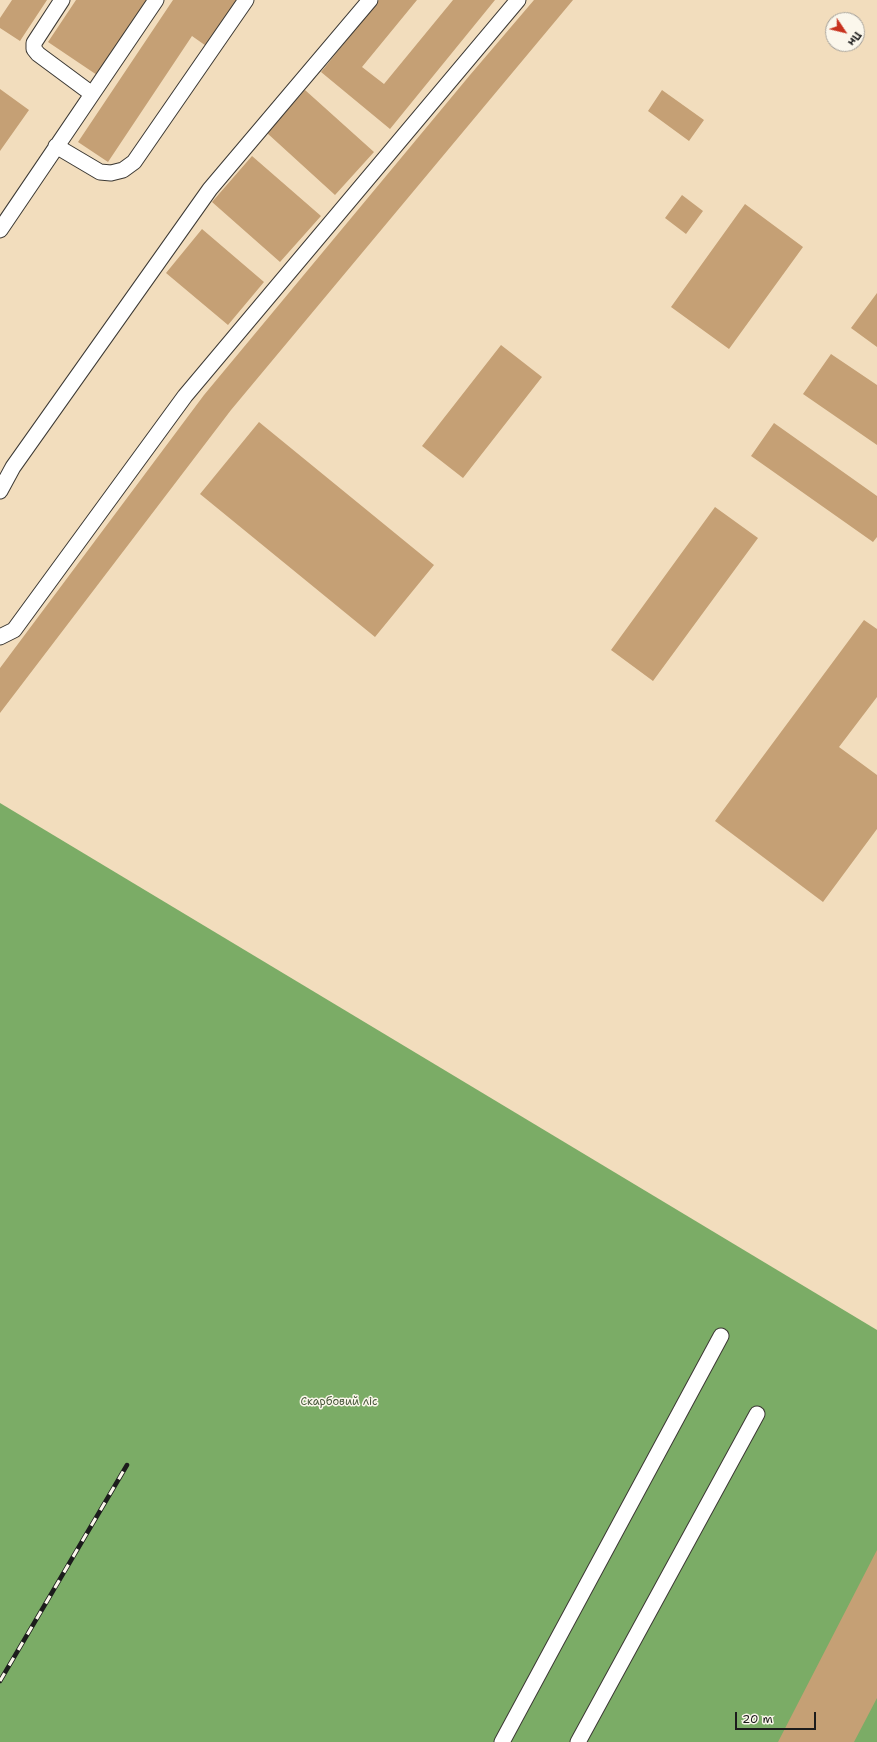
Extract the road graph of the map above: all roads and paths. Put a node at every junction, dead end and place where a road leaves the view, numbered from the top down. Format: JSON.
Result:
{"nodes":[{"id":1,"x":62,"y":0,"type":"edge"},
{"id":2,"x":156,"y":0,"type":"edge"},
{"id":3,"x":246,"y":0,"type":"edge"},
{"id":4,"x":370,"y":0,"type":"edge"},
{"id":5,"x":518,"y":0,"type":"edge"},
{"id":6,"x":92,"y":94,"type":"junction"},
{"id":7,"x":56,"y":146,"type":"junction"},
{"id":8,"x":0,"y":230,"type":"edge"},
{"id":9,"x":0,"y":492,"type":"edge"},
{"id":10,"x":0,"y":638,"type":"edge"},
{"id":11,"x":721,"y":1336,"type":"dead end"},
{"id":12,"x":757,"y":1414,"type":"dead end"},
{"id":13,"x":502,"y":1742,"type":"edge"},
{"id":14,"x":578,"y":1742,"type":"edge"}],
"edges":[{"from":1,"to":6,"type":"lane"},
{"from":2,"to":6,"type":"lane"},
{"from":3,"to":7,"type":"lane"},
{"from":4,"to":9,"type":"lane"},
{"from":5,"to":10,"type":"lane"},
{"from":6,"to":7,"type":"lane"},
{"from":7,"to":8,"type":"lane"},
{"from":11,"to":13,"type":"lane"},
{"from":12,"to":14,"type":"lane"}]}
